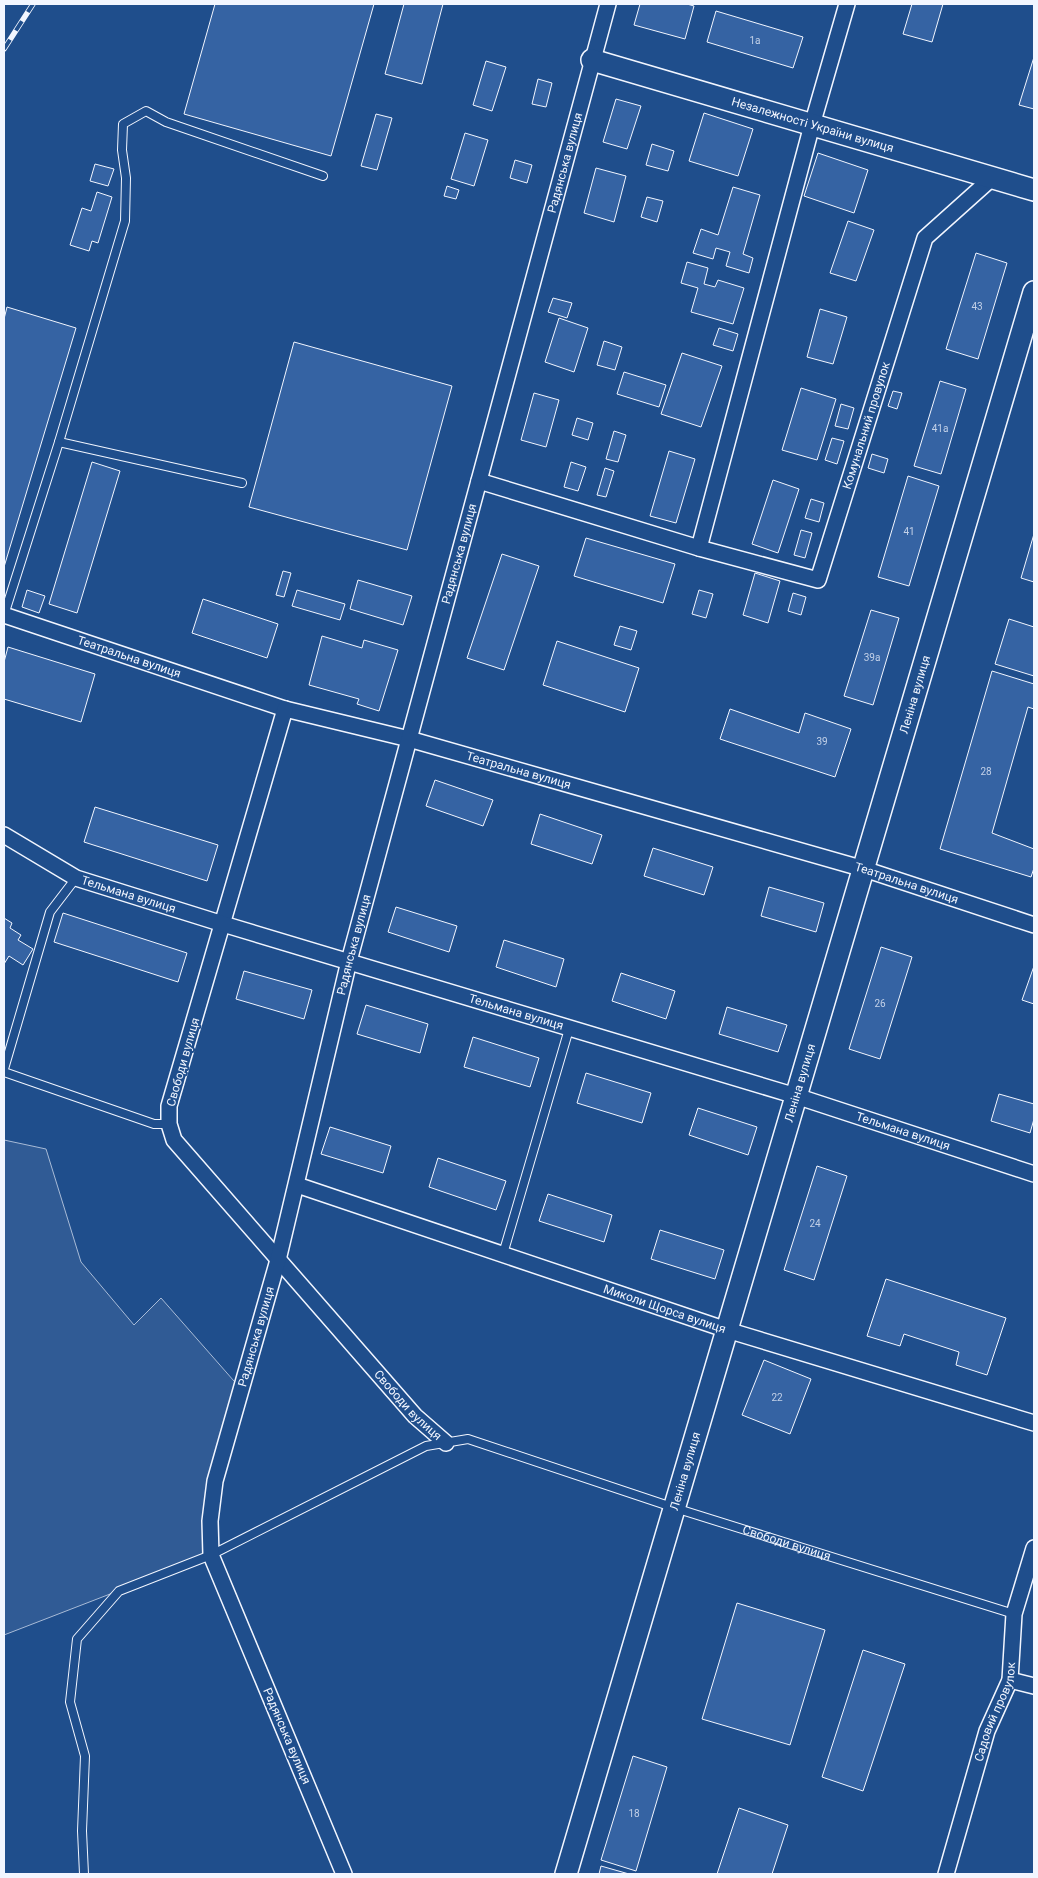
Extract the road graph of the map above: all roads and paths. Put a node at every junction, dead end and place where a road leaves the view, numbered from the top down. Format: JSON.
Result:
{"nodes":[{"id":1,"x":608,"y":4,"type":"edge"},
{"id":2,"x":847,"y":4,"type":"edge"},
{"id":3,"x":592,"y":60,"type":"junction"},
{"id":4,"x":812,"y":125,"type":"junction"},
{"id":5,"x":323,"y":176,"type":"dead end"},
{"id":6,"x":992,"y":178,"type":"junction"},
{"id":7,"x":1034,"y":190,"type":"edge"},
{"id":8,"x":1034,"y":292,"type":"edge"},
{"id":9,"x":59,"y":442,"type":"junction"},
{"id":10,"x":479,"y":481,"type":"junction"},
{"id":11,"x":242,"y":484,"type":"dead end"},
{"id":12,"x":699,"y":548,"type":"junction"},
{"id":13,"x":4,"y":615,"type":"edge"},
{"id":14,"x":285,"y":709,"type":"junction"},
{"id":15,"x":409,"y":740,"type":"junction"},
{"id":16,"x":4,"y":835,"type":"edge"},
{"id":17,"x":864,"y":869,"type":"junction"},
{"id":18,"x":76,"y":878,"type":"junction"},
{"id":19,"x":223,"y":924,"type":"junction"},
{"id":20,"x":1034,"y":925,"type":"edge"},
{"id":21,"x":349,"y":961,"type":"junction"},
{"id":22,"x":570,"y":1029,"type":"junction"},
{"id":23,"x":4,"y":1071,"type":"edge"},
{"id":24,"x":796,"y":1096,"type":"junction"},
{"id":25,"x":169,"y":1124,"type":"junction"},
{"id":26,"x":1034,"y":1174,"type":"edge"},
{"id":27,"x":297,"y":1185,"type":"junction"},
{"id":28,"x":503,"y":1254,"type":"junction"},
{"id":29,"x":278,"y":1260,"type":"junction"},
{"id":30,"x":728,"y":1330,"type":"junction"},
{"id":31,"x":1034,"y":1423,"type":"edge"},
{"id":32,"x":446,"y":1443,"type":"junction"},
{"id":33,"x":675,"y":1508,"type":"junction"},
{"id":34,"x":1034,"y":1548,"type":"edge"},
{"id":35,"x":211,"y":1555,"type":"junction"},
{"id":36,"x":1014,"y":1614,"type":"junction"},
{"id":37,"x":1010,"y":1680,"type":"junction"},
{"id":38,"x":1034,"y":1686,"type":"edge"},
{"id":39,"x":84,"y":1874,"type":"edge"},
{"id":40,"x":344,"y":1874,"type":"edge"},
{"id":41,"x":566,"y":1874,"type":"edge"},
{"id":42,"x":946,"y":1874,"type":"edge"}],
"edges":[{"from":1,"to":3,"type":"street","name":"Радянська вулиця"},
{"from":2,"to":4,"type":"street"},
{"from":3,"to":4,"type":"street","name":"Незалежності України вулиця"},
{"from":3,"to":10,"type":"street","name":"Радянська вулиця"},
{"from":4,"to":6,"type":"street","name":"Незалежності України вулиця"},
{"from":4,"to":12,"type":"street"},
{"from":5,"to":9,"type":"lane"},
{"from":6,"to":7,"type":"street","name":"Незалежності України вулиця"},
{"from":6,"to":12,"type":"street","name":"Комунальний провулок"},
{"from":8,"to":17,"type":"street","name":"Леніна вулиця"},
{"from":9,"to":11,"type":"lane"},
{"from":9,"to":13,"type":"lane"},
{"from":10,"to":12,"type":"street","name":"Комунальний провулок"},
{"from":10,"to":15,"type":"street","name":"Радянська вулиця"},
{"from":13,"to":14,"type":"street","name":"Театральна вулиця"},
{"from":14,"to":15,"type":"street","name":"Театральна вулиця"},
{"from":14,"to":19,"type":"street","name":"Свободи вулиця"},
{"from":15,"to":17,"type":"street","name":"Театральна вулиця"},
{"from":15,"to":21,"type":"street","name":"Радянська вулиця"},
{"from":16,"to":18,"type":"street","name":"Тельмана вулиця"},
{"from":17,"to":20,"type":"street","name":"Театральна вулиця"},
{"from":17,"to":24,"type":"street","name":"Леніна вулиця"},
{"from":18,"to":19,"type":"street","name":"Тельмана вулиця"},
{"from":18,"to":23,"type":"lane"},
{"from":19,"to":21,"type":"street","name":"Тельмана вулиця"},
{"from":19,"to":25,"type":"street","name":"Свободи вулиця"},
{"from":21,"to":22,"type":"street","name":"Тельмана вулиця"},
{"from":21,"to":27,"type":"street","name":"Радянська вулиця"},
{"from":22,"to":24,"type":"street","name":"Тельмана вулиця"},
{"from":22,"to":28,"type":"lane"},
{"from":23,"to":25,"type":"lane"},
{"from":24,"to":26,"type":"street","name":"Тельмана вулиця"},
{"from":24,"to":30,"type":"street","name":"Леніна вулиця"},
{"from":25,"to":29,"type":"street","name":"Свободи вулиця"},
{"from":27,"to":28,"type":"street","name":"Миколи Щорса вулиця"},
{"from":27,"to":29,"type":"street","name":"Радянська вулиця"},
{"from":28,"to":30,"type":"street","name":"Миколи Щорса вулиця"},
{"from":29,"to":32,"type":"street","name":"Свободи вулиця"},
{"from":29,"to":35,"type":"street","name":"Радянська вулиця"},
{"from":30,"to":31,"type":"street","name":"Миколи Щорса вулиця"},
{"from":30,"to":33,"type":"street","name":"Леніна вулиця"},
{"from":32,"to":33,"type":"lane","name":"Свободи вулиця"},
{"from":32,"to":35,"type":"lane","name":"Свободи вулиця"},
{"from":33,"to":36,"type":"lane","name":"Свободи вулиця"},
{"from":33,"to":41,"type":"street","name":"Леніна вулиця"},
{"from":34,"to":36,"type":"street","name":"Садовий провулок"},
{"from":35,"to":39,"type":"lane","name":"Свободи вулиця"},
{"from":35,"to":40,"type":"street","name":"Радянська вулиця"},
{"from":36,"to":37,"type":"street","name":"Садовий провулок"},
{"from":37,"to":38,"type":"street"},
{"from":37,"to":42,"type":"street","name":"Садовий провулок"}]}
